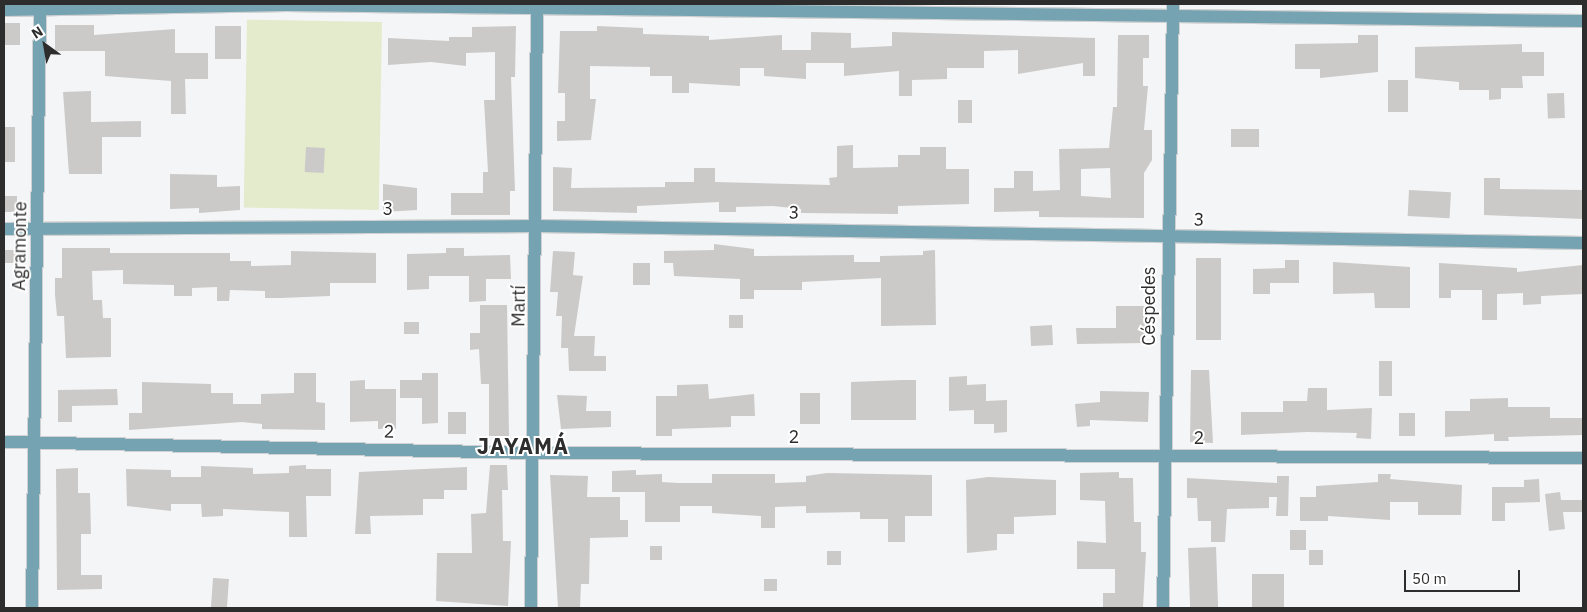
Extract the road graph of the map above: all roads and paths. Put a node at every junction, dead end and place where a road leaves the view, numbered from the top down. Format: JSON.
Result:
{"nodes":[{"id":1,"x":1173,"y":4,"type":"edge"},
{"id":2,"x":447,"y":6,"type":"edge"},
{"id":3,"x":40,"y":7,"type":"edge"},
{"id":4,"x":537,"y":7,"type":"edge"},
{"id":5,"x":4,"y":10,"type":"edge"},
{"id":6,"x":1172,"y":17,"type":"junction"},
{"id":7,"x":1583,"y":21,"type":"edge"},
{"id":8,"x":538,"y":226,"type":"junction"},
{"id":9,"x":4,"y":228,"type":"edge"},
{"id":10,"x":38,"y":229,"type":"junction"},
{"id":11,"x":1167,"y":237,"type":"junction"},
{"id":12,"x":1583,"y":243,"type":"edge"},
{"id":13,"x":4,"y":442,"type":"edge"},
{"id":14,"x":34,"y":442,"type":"junction"},
{"id":15,"x":534,"y":453,"type":"junction"},
{"id":16,"x":1167,"y":455,"type":"junction"},
{"id":17,"x":1583,"y":458,"type":"edge"},
{"id":18,"x":32,"y":608,"type":"edge"},
{"id":19,"x":531,"y":608,"type":"edge"},
{"id":20,"x":1162,"y":608,"type":"edge"}],
"edges":[{"from":1,"to":6,"type":"street","name":"Céspedes"},
{"from":2,"to":3,"type":"street"},
{"from":2,"to":4,"type":"street"},
{"from":3,"to":5,"type":"street"},
{"from":3,"to":10,"type":"street","name":"Agramonte"},
{"from":4,"to":6,"type":"street"},
{"from":4,"to":8,"type":"street","name":"Martí"},
{"from":6,"to":7,"type":"street"},
{"from":6,"to":11,"type":"street","name":"Céspedes"},
{"from":8,"to":10,"type":"street","name":"3"},
{"from":8,"to":11,"type":"street","name":"3"},
{"from":8,"to":15,"type":"street","name":"Martí"},
{"from":9,"to":10,"type":"street","name":"3"},
{"from":10,"to":14,"type":"street","name":"Agramonte"},
{"from":11,"to":12,"type":"street","name":"3"},
{"from":11,"to":16,"type":"street","name":"Céspedes"},
{"from":13,"to":14,"type":"street","name":"2"},
{"from":14,"to":15,"type":"street","name":"2"},
{"from":14,"to":18,"type":"street","name":"Agramonte"},
{"from":15,"to":16,"type":"street","name":"2"},
{"from":15,"to":19,"type":"street","name":"Martí"},
{"from":16,"to":17,"type":"street","name":"2"},
{"from":16,"to":20,"type":"street","name":"Céspedes"}]}
